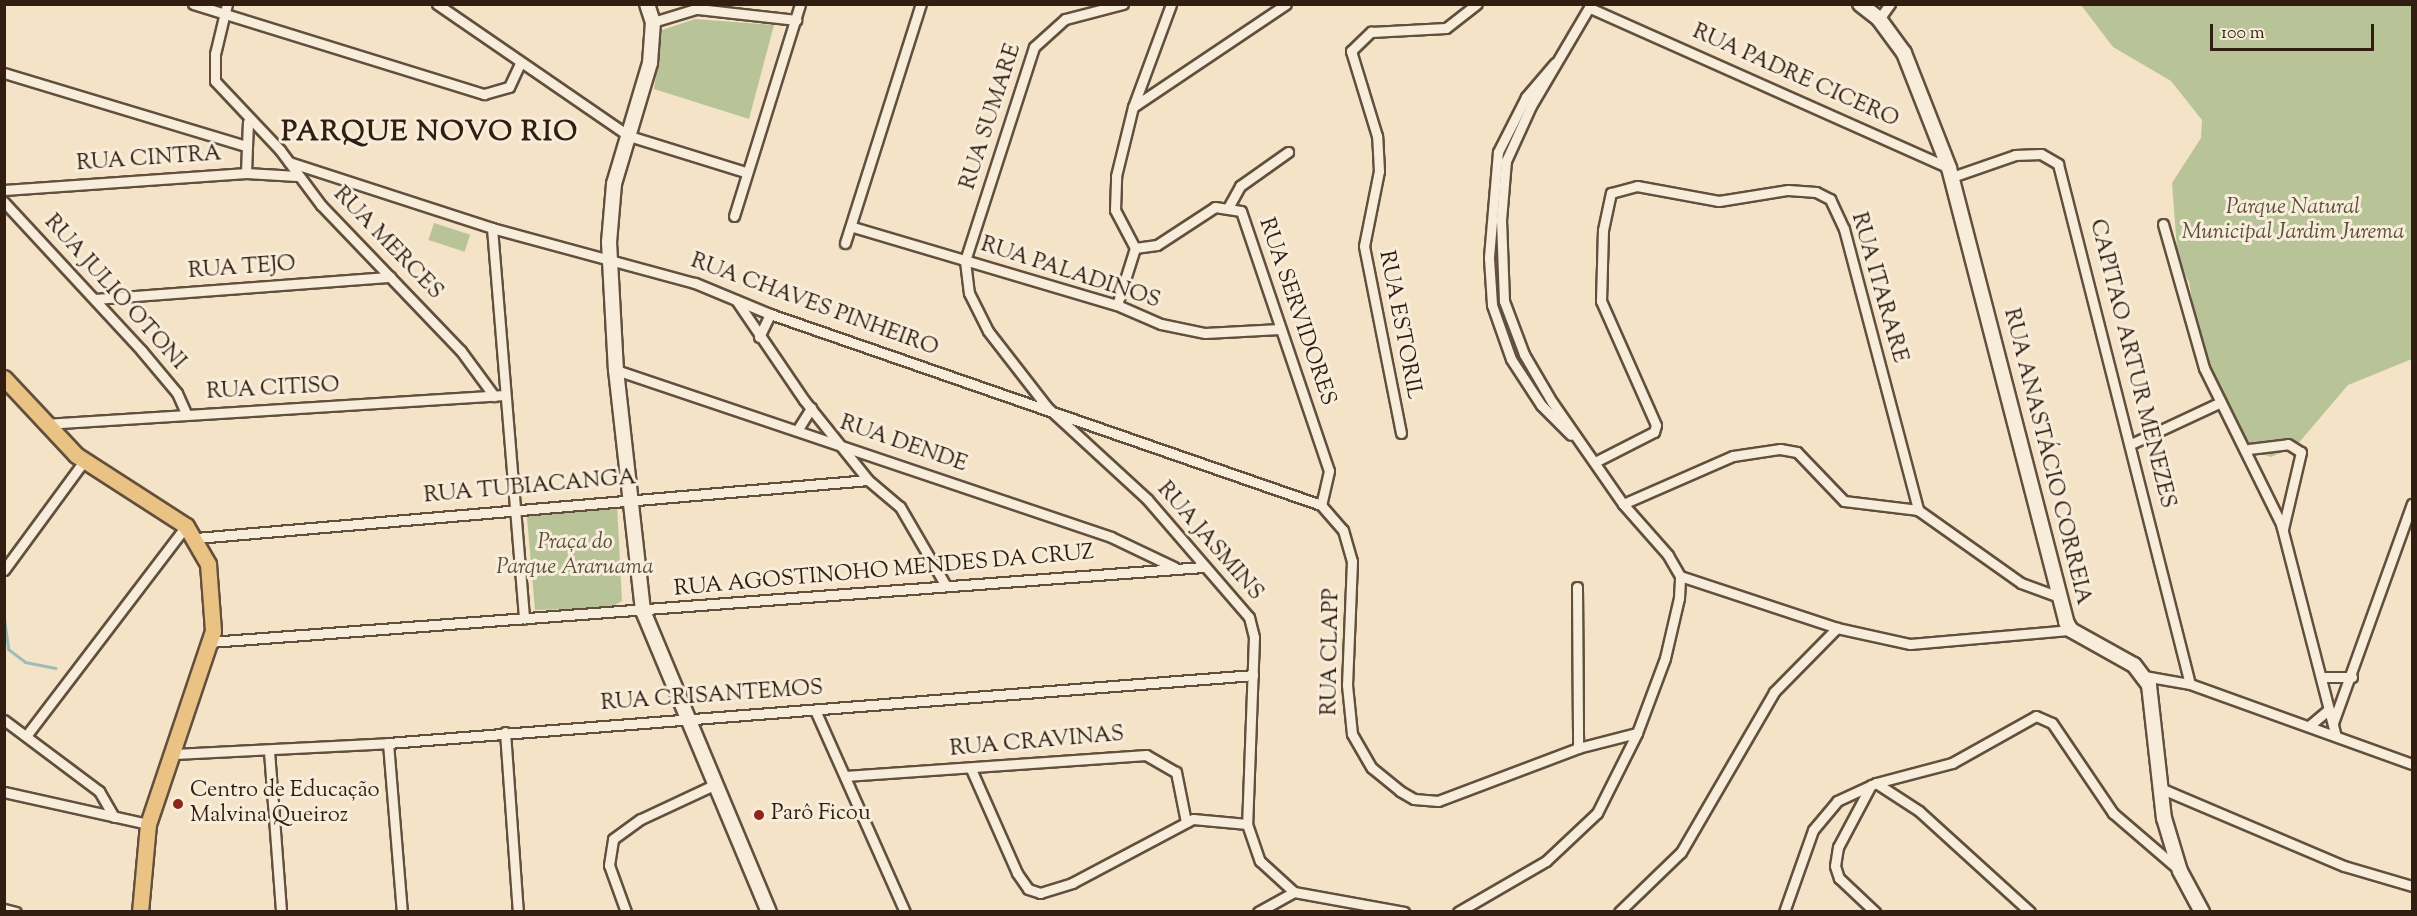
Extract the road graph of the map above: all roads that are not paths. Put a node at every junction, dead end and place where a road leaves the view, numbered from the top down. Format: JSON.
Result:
{"nodes":[{"id":1,"x":193,"y":4,"type":"edge"},
{"id":2,"x":227,"y":4,"type":"edge"},
{"id":3,"x":437,"y":4,"type":"edge"},
{"id":4,"x":647,"y":4,"type":"edge"},
{"id":5,"x":710,"y":4,"type":"edge"},
{"id":6,"x":800,"y":4,"type":"edge"},
{"id":7,"x":921,"y":4,"type":"edge"},
{"id":8,"x":1123,"y":4,"type":"edge"},
{"id":9,"x":1171,"y":4,"type":"edge"},
{"id":10,"x":1286,"y":4,"type":"edge"},
{"id":11,"x":1476,"y":4,"type":"edge"},
{"id":12,"x":1860,"y":4,"type":"edge"},
{"id":13,"x":1890,"y":4,"type":"edge"},
{"id":14,"x":1591,"y":6,"type":"edge"},
{"id":15,"x":698,"y":9,"type":"junction"},
{"id":16,"x":224,"y":15,"type":"junction"},
{"id":17,"x":1879,"y":19,"type":"junction"},
{"id":18,"x":796,"y":20,"type":"junction"},
{"id":19,"x":653,"y":22,"type":"junction"},
{"id":20,"x":520,"y":63,"type":"junction"},
{"id":21,"x":4,"y":73,"type":"edge"},
{"id":22,"x":1133,"y":107,"type":"junction"},
{"id":23,"x":248,"y":122,"type":"junction"},
{"id":24,"x":629,"y":136,"type":"junction"},
{"id":25,"x":246,"y":146,"type":"junction"},
{"id":26,"x":1288,"y":152,"type":"dead end"},
{"id":27,"x":289,"y":162,"type":"junction"},
{"id":28,"x":745,"y":172,"type":"junction"},
{"id":29,"x":1951,"y":172,"type":"junction"},
{"id":30,"x":246,"y":173,"type":"junction"},
{"id":31,"x":297,"y":176,"type":"junction"},
{"id":32,"x":4,"y":190,"type":"edge"},
{"id":33,"x":4,"y":202,"type":"edge"},
{"id":34,"x":1228,"y":206,"type":"junction"},
{"id":35,"x":734,"y":216,"type":"dead end"},
{"id":36,"x":2163,"y":224,"type":"dead end"},
{"id":37,"x":853,"y":227,"type":"junction"},
{"id":38,"x":492,"y":228,"type":"junction"},
{"id":39,"x":846,"y":243,"type":"dead end"},
{"id":40,"x":1135,"y":248,"type":"junction"},
{"id":41,"x":965,"y":261,"type":"junction"},
{"id":42,"x":610,"y":263,"type":"junction"},
{"id":43,"x":390,"y":277,"type":"junction"},
{"id":44,"x":96,"y":299,"type":"junction"},
{"id":45,"x":736,"y":300,"type":"junction"},
{"id":46,"x":1117,"y":305,"type":"junction"},
{"id":47,"x":770,"y":314,"type":"junction"},
{"id":48,"x":1280,"y":328,"type":"junction"},
{"id":49,"x":759,"y":337,"type":"junction"},
{"id":50,"x":616,"y":370,"type":"junction"},
{"id":51,"x":4,"y":378,"type":"edge"},
{"id":52,"x":499,"y":396,"type":"junction"},
{"id":53,"x":2222,"y":402,"type":"junction"},
{"id":54,"x":1047,"y":407,"type":"junction"},
{"id":55,"x":811,"y":408,"type":"junction"},
{"id":56,"x":187,"y":415,"type":"junction"},
{"id":57,"x":45,"y":424,"type":"junction"},
{"id":58,"x":798,"y":429,"type":"junction"},
{"id":59,"x":1401,"y":433,"type":"dead end"},
{"id":60,"x":840,"y":444,"type":"junction"},
{"id":61,"x":2131,"y":444,"type":"junction"},
{"id":62,"x":2249,"y":449,"type":"junction"},
{"id":63,"x":84,"y":461,"type":"junction"},
{"id":64,"x":1595,"y":462,"type":"junction"},
{"id":65,"x":868,"y":480,"type":"junction"},
{"id":66,"x":630,"y":498,"type":"junction"},
{"id":67,"x":1623,"y":504,"type":"junction"},
{"id":68,"x":2412,"y":504,"type":"edge"},
{"id":69,"x":1321,"y":505,"type":"junction"},
{"id":70,"x":514,"y":510,"type":"junction"},
{"id":71,"x":1918,"y":510,"type":"junction"},
{"id":72,"x":186,"y":526,"type":"junction"},
{"id":73,"x":2283,"y":529,"type":"junction"},
{"id":74,"x":196,"y":538,"type":"junction"},
{"id":75,"x":1174,"y":567,"type":"junction"},
{"id":76,"x":1202,"y":567,"type":"junction"},
{"id":77,"x":4,"y":570,"type":"edge"},
{"id":78,"x":1680,"y":576,"type":"junction"},
{"id":79,"x":946,"y":586,"type":"junction"},
{"id":80,"x":1577,"y":587,"type":"dead end"},
{"id":81,"x":2059,"y":597,"type":"junction"},
{"id":82,"x":642,"y":611,"type":"junction"},
{"id":83,"x":524,"y":619,"type":"junction"},
{"id":84,"x":1837,"y":628,"type":"junction"},
{"id":85,"x":2071,"y":630,"type":"junction"},
{"id":86,"x":210,"y":642,"type":"junction"},
{"id":87,"x":1253,"y":675,"type":"junction"},
{"id":88,"x":2144,"y":676,"type":"junction"},
{"id":89,"x":2320,"y":676,"type":"junction"},
{"id":90,"x":2352,"y":677,"type":"junction"},
{"id":91,"x":2190,"y":684,"type":"junction"},
{"id":92,"x":2329,"y":709,"type":"junction"},
{"id":93,"x":815,"y":710,"type":"junction"},
{"id":94,"x":690,"y":717,"type":"junction"},
{"id":95,"x":4,"y":720,"type":"edge"},
{"id":96,"x":2333,"y":723,"type":"junction"},
{"id":97,"x":2309,"y":726,"type":"junction"},
{"id":98,"x":505,"y":732,"type":"junction"},
{"id":99,"x":1637,"y":733,"type":"junction"},
{"id":100,"x":26,"y":736,"type":"junction"},
{"id":101,"x":2336,"y":736,"type":"junction"},
{"id":102,"x":388,"y":743,"type":"junction"},
{"id":103,"x":1578,"y":748,"type":"junction"},
{"id":104,"x":269,"y":751,"type":"junction"},
{"id":105,"x":174,"y":754,"type":"junction"},
{"id":106,"x":2412,"y":764,"type":"edge"},
{"id":107,"x":971,"y":769,"type":"junction"},
{"id":108,"x":845,"y":776,"type":"junction"},
{"id":109,"x":716,"y":784,"type":"junction"},
{"id":110,"x":1874,"y":784,"type":"junction"},
{"id":111,"x":2160,"y":788,"type":"junction"},
{"id":112,"x":4,"y":792,"type":"edge"},
{"id":113,"x":114,"y":817,"type":"junction"},
{"id":114,"x":1186,"y":822,"type":"junction"},
{"id":115,"x":148,"y":824,"type":"junction"},
{"id":116,"x":1247,"y":824,"type":"junction"},
{"id":117,"x":2180,"y":871,"type":"junction"},
{"id":118,"x":2412,"y":886,"type":"edge"},
{"id":119,"x":1294,"y":892,"type":"junction"},
{"id":120,"x":4,"y":909,"type":"edge"},
{"id":121,"x":16,"y":912,"type":"edge"},
{"id":122,"x":140,"y":912,"type":"edge"},
{"id":123,"x":281,"y":912,"type":"edge"},
{"id":124,"x":402,"y":912,"type":"edge"},
{"id":125,"x":518,"y":912,"type":"edge"},
{"id":126,"x":626,"y":912,"type":"edge"},
{"id":127,"x":769,"y":912,"type":"edge"},
{"id":128,"x":905,"y":912,"type":"edge"},
{"id":129,"x":1257,"y":912,"type":"edge"},
{"id":130,"x":1404,"y":912,"type":"edge"},
{"id":131,"x":1458,"y":912,"type":"edge"},
{"id":132,"x":1619,"y":912,"type":"edge"},
{"id":133,"x":1784,"y":912,"type":"edge"},
{"id":134,"x":1875,"y":912,"type":"edge"},
{"id":135,"x":2030,"y":912,"type":"edge"},
{"id":136,"x":2202,"y":912,"type":"edge"}],
"edges":[{"from":1,"to":16,"type":"street"},
{"from":2,"to":16,"type":"street","name":"RUA MERCES"},
{"from":3,"to":20,"type":"street"},
{"from":4,"to":19,"type":"main road"},
{"from":5,"to":15,"type":"street"},
{"from":6,"to":18,"type":"street"},
{"from":7,"to":37,"type":"street"},
{"from":8,"to":41,"type":"street","name":"RUA SUMARE"},
{"from":9,"to":22,"type":"street"},
{"from":10,"to":22,"type":"street"},
{"from":11,"to":59,"type":"street","name":"RUA ESTORIL"},
{"from":12,"to":17,"type":"main road","name":"RUA ANASTÁCIO CORREIA"},
{"from":13,"to":17,"type":"street"},
{"from":14,"to":29,"type":"street","name":"RUA PADRE CICERO"},
{"from":14,"to":64,"type":"street"},
{"from":15,"to":18,"type":"street"},
{"from":15,"to":19,"type":"street"},
{"from":16,"to":20,"type":"street"},
{"from":16,"to":23,"type":"street","name":"RUA MERCES"},
{"from":17,"to":29,"type":"main road","name":"RUA ANASTÁCIO CORREIA"},
{"from":18,"to":28,"type":"street"},
{"from":19,"to":24,"type":"main road"},
{"from":20,"to":24,"type":"street"},
{"from":21,"to":25,"type":"street"},
{"from":22,"to":40,"type":"street"},
{"from":23,"to":25,"type":"street"},
{"from":23,"to":27,"type":"street","name":"RUA MERCES"},
{"from":24,"to":28,"type":"street"},
{"from":24,"to":42,"type":"main road"},
{"from":25,"to":30,"type":"street"},
{"from":26,"to":34,"type":"street"},
{"from":27,"to":31,"type":"street","name":"RUA MERCES"},
{"from":27,"to":38,"type":"street","name":"RUA CHAVES PINHEIRO"},
{"from":28,"to":35,"type":"street"},
{"from":29,"to":61,"type":"street","name":"CAPITAO ARTUR MENEZES"},
{"from":29,"to":81,"type":"main road","name":"RUA ANASTÁCIO CORREIA"},
{"from":30,"to":31,"type":"street","name":"RUA CINTRA"},
{"from":30,"to":32,"type":"street","name":"RUA CINTRA"},
{"from":31,"to":43,"type":"street","name":"RUA MERCES"},
{"from":33,"to":44,"type":"street","name":"RUA JULIO OTONI"},
{"from":34,"to":40,"type":"street","name":"RUA SERVIDORES"},
{"from":34,"to":48,"type":"street","name":"RUA SERVIDORES"},
{"from":36,"to":53,"type":"street"},
{"from":37,"to":39,"type":"street"},
{"from":37,"to":41,"type":"street","name":"RUA PALADINOS"},
{"from":38,"to":42,"type":"street","name":"RUA CHAVES PINHEIRO"},
{"from":38,"to":52,"type":"street"},
{"from":40,"to":46,"type":"street"},
{"from":41,"to":46,"type":"street","name":"RUA PALADINOS"},
{"from":41,"to":54,"type":"street","name":"RUA JASMINS"},
{"from":42,"to":45,"type":"street","name":"RUA CHAVES PINHEIRO"},
{"from":42,"to":50,"type":"main road"},
{"from":43,"to":44,"type":"street","name":"RUA TEJO"},
{"from":43,"to":52,"type":"street","name":"RUA MERCES"},
{"from":44,"to":56,"type":"street","name":"RUA JULIO OTONI"},
{"from":45,"to":47,"type":"street","name":"RUA CHAVES PINHEIRO"},
{"from":45,"to":49,"type":"street"},
{"from":46,"to":48,"type":"street","name":"RUA PALADINOS"},
{"from":47,"to":49,"type":"street"},
{"from":47,"to":54,"type":"street","name":"RUA CHAVES PINHEIRO"},
{"from":48,"to":69,"type":"street","name":"RUA SERVIDORES"},
{"from":49,"to":55,"type":"street"},
{"from":50,"to":58,"type":"street","name":"RUA DENDE"},
{"from":50,"to":66,"type":"main road"},
{"from":51,"to":57,"type":"main road"},
{"from":52,"to":56,"type":"street","name":"RUA CITISO"},
{"from":52,"to":70,"type":"street"},
{"from":53,"to":61,"type":"street"},
{"from":53,"to":62,"type":"street"},
{"from":54,"to":69,"type":"street","name":"RUA CHAVES PINHEIRO"},
{"from":54,"to":76,"type":"street","name":"RUA JASMINS"},
{"from":55,"to":58,"type":"street"},
{"from":55,"to":60,"type":"street"},
{"from":56,"to":57,"type":"street","name":"RUA CITISO"},
{"from":57,"to":63,"type":"main road"},
{"from":58,"to":60,"type":"street","name":"RUA DENDE"},
{"from":60,"to":65,"type":"street"},
{"from":60,"to":75,"type":"street","name":"RUA DENDE"},
{"from":61,"to":91,"type":"street","name":"CAPITAO ARTUR MENEZES"},
{"from":62,"to":73,"type":"street"},
{"from":62,"to":73,"type":"street"},
{"from":63,"to":72,"type":"main road"},
{"from":63,"to":77,"type":"street"},
{"from":64,"to":67,"type":"street"},
{"from":64,"to":71,"type":"street","name":"RUA ITARARE"},
{"from":65,"to":66,"type":"street","name":"RUA TUBIACANGA"},
{"from":65,"to":79,"type":"street"},
{"from":66,"to":70,"type":"street","name":"RUA TUBIACANGA"},
{"from":66,"to":82,"type":"main road"},
{"from":67,"to":71,"type":"street"},
{"from":67,"to":78,"type":"street"},
{"from":68,"to":90,"type":"street"},
{"from":69,"to":103,"type":"street","name":"RUA CLAPP"},
{"from":70,"to":74,"type":"street","name":"RUA TUBIACANGA"},
{"from":70,"to":83,"type":"street"},
{"from":71,"to":81,"type":"street"},
{"from":72,"to":74,"type":"main road"},
{"from":72,"to":100,"type":"street"},
{"from":73,"to":89,"type":"street"},
{"from":74,"to":86,"type":"main road"},
{"from":75,"to":76,"type":"street","name":"RUA AGOSTINOHO MENDES DA CRUZ"},
{"from":75,"to":79,"type":"street","name":"RUA AGOSTINOHO MENDES DA CRUZ"},
{"from":76,"to":87,"type":"street","name":"RUA JASMINS"},
{"from":78,"to":84,"type":"street"},
{"from":78,"to":99,"type":"street"},
{"from":79,"to":82,"type":"street","name":"RUA AGOSTINOHO MENDES DA CRUZ"},
{"from":80,"to":103,"type":"street"},
{"from":81,"to":85,"type":"main road","name":"RUA ANASTÁCIO CORREIA"},
{"from":82,"to":83,"type":"street","name":"RUA AGOSTINOHO MENDES DA CRUZ"},
{"from":82,"to":94,"type":"main road"},
{"from":83,"to":86,"type":"street","name":"RUA AGOSTINOHO MENDES DA CRUZ"},
{"from":84,"to":85,"type":"street"},
{"from":84,"to":132,"type":"street"},
{"from":85,"to":88,"type":"main road","name":"RUA ANASTÁCIO CORREIA"},
{"from":86,"to":105,"type":"main road"},
{"from":87,"to":93,"type":"street","name":"RUA CRISANTEMOS"},
{"from":87,"to":116,"type":"street","name":"RUA JASMINS"},
{"from":88,"to":91,"type":"street"},
{"from":88,"to":111,"type":"main road"},
{"from":89,"to":90,"type":"street"},
{"from":89,"to":92,"type":"street"},
{"from":90,"to":96,"type":"street"},
{"from":91,"to":97,"type":"street"},
{"from":92,"to":96,"type":"street"},
{"from":92,"to":97,"type":"street"},
{"from":93,"to":94,"type":"street","name":"RUA CRISANTEMOS"},
{"from":93,"to":108,"type":"street"},
{"from":94,"to":98,"type":"street","name":"RUA CRISANTEMOS"},
{"from":94,"to":109,"type":"main road"},
{"from":95,"to":100,"type":"street"},
{"from":96,"to":101,"type":"street"},
{"from":97,"to":101,"type":"street"},
{"from":98,"to":102,"type":"street","name":"RUA CRISANTEMOS"},
{"from":98,"to":125,"type":"street"},
{"from":99,"to":103,"type":"street","name":"RUA CLAPP"},
{"from":99,"to":131,"type":"street"},
{"from":100,"to":113,"type":"street"},
{"from":101,"to":106,"type":"street"},
{"from":102,"to":104,"type":"street","name":"RUA CRISANTEMOS"},
{"from":102,"to":124,"type":"street"},
{"from":104,"to":105,"type":"street","name":"RUA CRISANTEMOS"},
{"from":104,"to":123,"type":"street"},
{"from":105,"to":115,"type":"main road"},
{"from":107,"to":108,"type":"street","name":"RUA CRAVINAS"},
{"from":107,"to":114,"type":"street","name":"RUA CRAVINAS"},
{"from":107,"to":114,"type":"street"},
{"from":108,"to":128,"type":"street"},
{"from":109,"to":126,"type":"street"},
{"from":109,"to":127,"type":"main road"},
{"from":110,"to":117,"type":"street"},
{"from":110,"to":133,"type":"street"},
{"from":110,"to":134,"type":"street"},
{"from":110,"to":135,"type":"street"},
{"from":111,"to":117,"type":"main road"},
{"from":111,"to":118,"type":"street"},
{"from":112,"to":113,"type":"street"},
{"from":113,"to":115,"type":"street"},
{"from":114,"to":116,"type":"street"},
{"from":115,"to":122,"type":"main road"},
{"from":116,"to":119,"type":"street","name":"RUA JASMINS"},
{"from":117,"to":136,"type":"main road"},
{"from":119,"to":129,"type":"street"},
{"from":119,"to":130,"type":"street"},
{"from":120,"to":121,"type":"street"}]}
